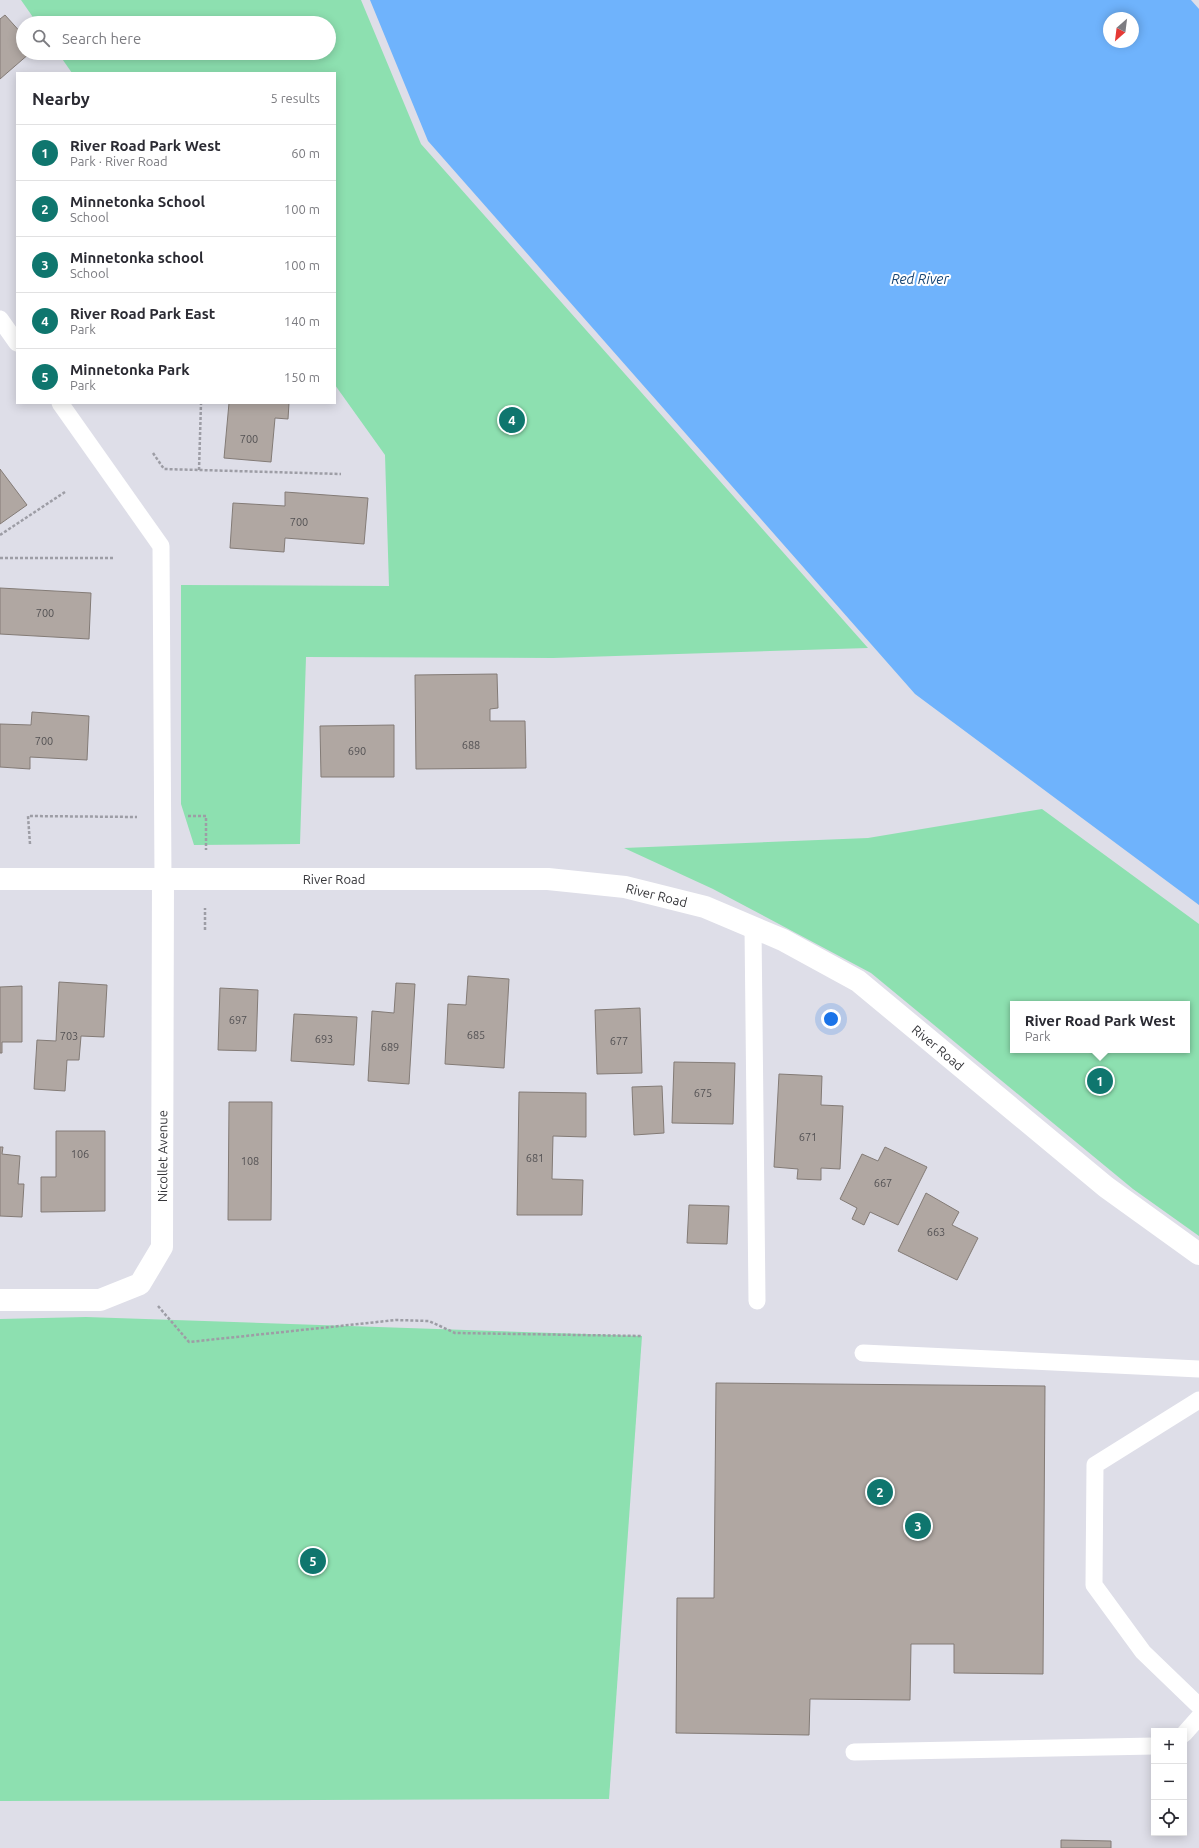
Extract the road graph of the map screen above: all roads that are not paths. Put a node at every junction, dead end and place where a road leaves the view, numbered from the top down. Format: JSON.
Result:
{"nodes":[{"id":1,"x":0,"y":319,"type":"edge"},
{"id":2,"x":16,"y":342,"type":"edge"},
{"id":3,"x":61,"y":404,"type":"edge"},
{"id":4,"x":0,"y":879,"type":"edge"},
{"id":5,"x":163,"y":879,"type":"junction"},
{"id":6,"x":753,"y":927,"type":"junction"},
{"id":7,"x":1199,"y":1254,"type":"edge"},
{"id":8,"x":0,"y":1300,"type":"edge"},
{"id":9,"x":757,"y":1301,"type":"dead end"},
{"id":10,"x":863,"y":1353,"type":"dead end"},
{"id":11,"x":1199,"y":1368,"type":"edge"},
{"id":12,"x":1199,"y":1400,"type":"edge"},
{"id":13,"x":1199,"y":1706,"type":"edge"},
{"id":14,"x":1199,"y":1717,"type":"edge"},
{"id":15,"x":1187,"y":1731,"type":"edge"},
{"id":16,"x":1151,"y":1746,"type":"edge"},
{"id":17,"x":854,"y":1752,"type":"dead end"}],
"edges":[{"from":1,"to":2,"type":"lane"},
{"from":3,"to":5,"type":"lane"},
{"from":4,"to":5,"type":"street","name":"River Road"},
{"from":5,"to":6,"type":"street","name":"River Road"},
{"from":5,"to":8,"type":"street","name":"Nicollet Avenue"},
{"from":6,"to":7,"type":"street","name":"River Road"},
{"from":6,"to":9,"type":"lane"},
{"from":10,"to":11,"type":"lane"},
{"from":12,"to":13,"type":"lane"},
{"from":14,"to":15,"type":"lane"},
{"from":16,"to":17,"type":"lane"}]}
